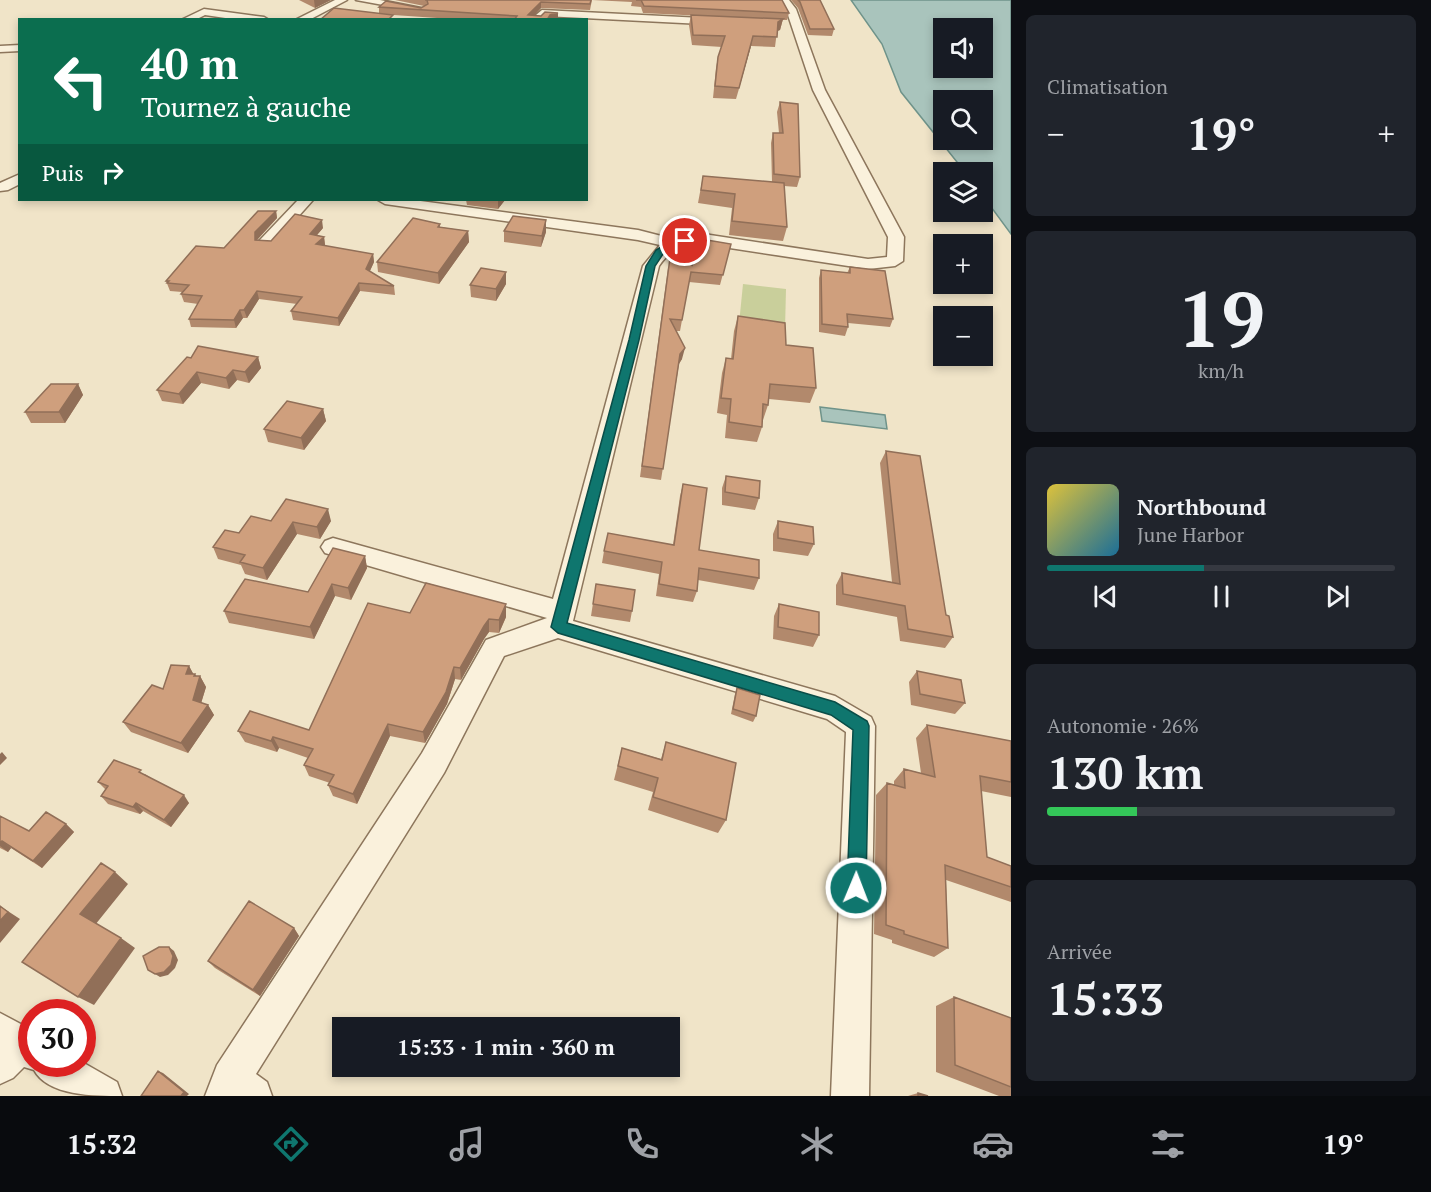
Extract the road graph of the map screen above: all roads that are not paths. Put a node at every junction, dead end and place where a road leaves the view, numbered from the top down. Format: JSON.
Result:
{"nodes":[{"id":1,"x":342,"y":0,"type":"edge"},
{"id":2,"x":361,"y":0,"type":"edge"},
{"id":3,"x":784,"y":0,"type":"edge"},
{"id":4,"x":190,"y":18,"type":"edge"},
{"id":5,"x":249,"y":18,"type":"edge"},
{"id":6,"x":304,"y":18,"type":"edge"},
{"id":7,"x":409,"y":18,"type":"edge"},
{"id":8,"x":537,"y":18,"type":"edge"},
{"id":9,"x":731,"y":22,"type":"edge"},
{"id":10,"x":18,"y":48,"type":"edge"},
{"id":11,"x":0,"y":49,"type":"edge"},
{"id":12,"x":18,"y":179,"type":"edge"},
{"id":13,"x":3,"y":186,"type":"dead end"},
{"id":14,"x":305,"y":201,"type":"edge"},
{"id":15,"x":392,"y":201,"type":"edge"},
{"id":16,"x":265,"y":244,"type":"edge"},
{"id":17,"x":673,"y":244,"type":"junction"},
{"id":18,"x":333,"y":547,"type":"edge"},
{"id":19,"x":560,"y":620,"type":"junction"},
{"id":20,"x":68,"y":1077,"type":"edge"},
{"id":21,"x":236,"y":1090,"type":"edge"},
{"id":22,"x":103,"y":1096,"type":"edge"},
{"id":23,"x":850,"y":1096,"type":"edge"}],
"edges":[{"from":1,"to":6,"type":"street"},
{"from":2,"to":7,"type":"street"},
{"from":3,"to":17,"type":"street"},
{"from":4,"to":5,"type":"street"},
{"from":8,"to":9,"type":"street"},
{"from":10,"to":11,"type":"street"},
{"from":12,"to":13,"type":"street"},
{"from":14,"to":16,"type":"street"},
{"from":15,"to":17,"type":"street"},
{"from":17,"to":19,"type":"street"},
{"from":18,"to":19,"type":"street"},
{"from":19,"to":21,"type":"street"},
{"from":19,"to":23,"type":"street"},
{"from":20,"to":22,"type":"street"}]}
